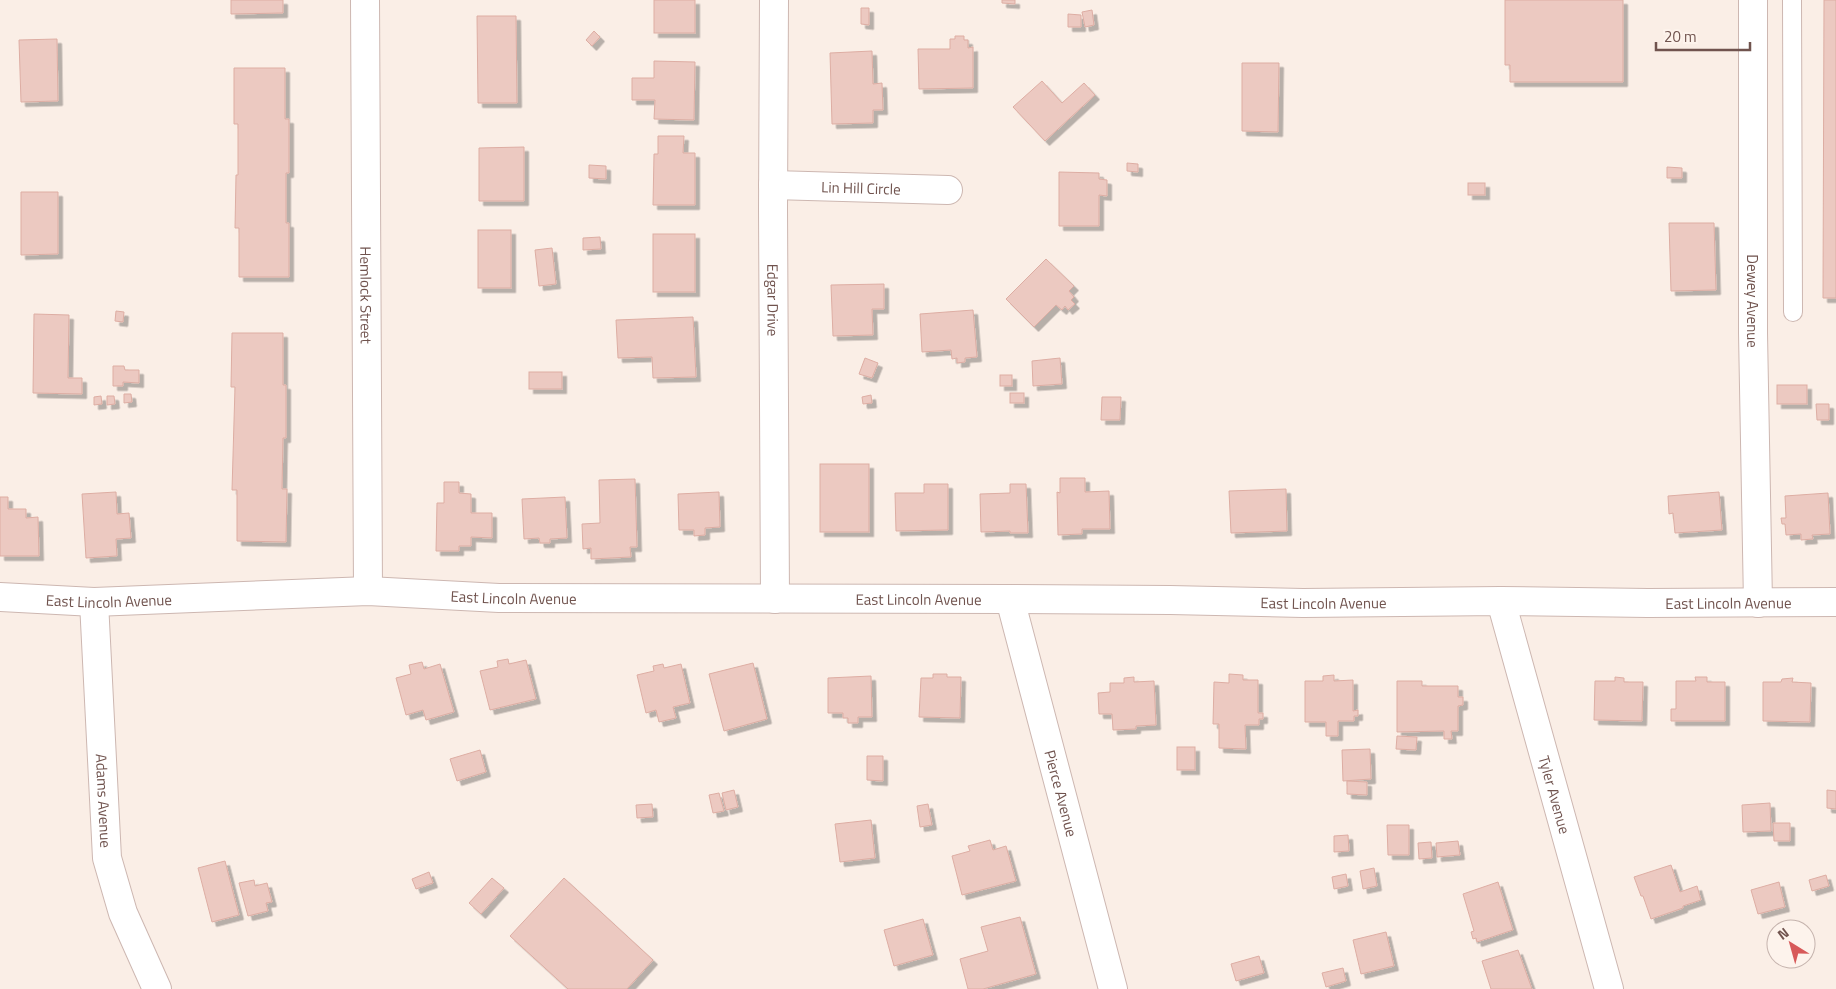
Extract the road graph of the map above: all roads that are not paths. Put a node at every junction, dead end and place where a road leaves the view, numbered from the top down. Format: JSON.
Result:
{"nodes":[{"id":1,"x":365,"y":0,"type":"edge"},
{"id":2,"x":774,"y":0,"type":"edge"},
{"id":3,"x":1753,"y":0,"type":"edge"},
{"id":4,"x":1792,"y":0,"type":"edge"},
{"id":5,"x":774,"y":185,"type":"junction"},
{"id":6,"x":948,"y":190,"type":"dead end"},
{"id":7,"x":1793,"y":312,"type":"dead end"},
{"id":8,"x":368,"y":591,"type":"junction"},
{"id":9,"x":0,"y":597,"type":"edge"},
{"id":10,"x":1010,"y":598,"type":"junction"},
{"id":11,"x":775,"y":599,"type":"junction"},
{"id":12,"x":1501,"y":601,"type":"junction"},
{"id":13,"x":94,"y":602,"type":"junction"},
{"id":14,"x":1836,"y":602,"type":"edge"},
{"id":15,"x":1758,"y":603,"type":"junction"},
{"id":16,"x":157,"y":989,"type":"edge"},
{"id":17,"x":1113,"y":989,"type":"edge"},
{"id":18,"x":1609,"y":989,"type":"edge"}],
"edges":[{"from":1,"to":8,"type":"street","name":"Hemlock Street"},
{"from":2,"to":5,"type":"street","name":"Edgar Drive"},
{"from":3,"to":15,"type":"street","name":"Dewey Avenue"},
{"from":4,"to":7,"type":"lane"},
{"from":5,"to":6,"type":"street","name":"Lin Hill Circle"},
{"from":5,"to":11,"type":"street","name":"Edgar Drive"},
{"from":8,"to":11,"type":"street","name":"East Lincoln Avenue"},
{"from":8,"to":13,"type":"street","name":"East Lincoln Avenue"},
{"from":9,"to":13,"type":"street","name":"East Lincoln Avenue"},
{"from":10,"to":11,"type":"street","name":"East Lincoln Avenue"},
{"from":10,"to":12,"type":"street","name":"East Lincoln Avenue"},
{"from":10,"to":17,"type":"street","name":"Pierce Avenue"},
{"from":12,"to":15,"type":"street","name":"East Lincoln Avenue"},
{"from":12,"to":18,"type":"street","name":"Tyler Avenue"},
{"from":13,"to":16,"type":"street","name":"Adams Avenue"},
{"from":14,"to":15,"type":"street","name":"East Lincoln Avenue"}]}
